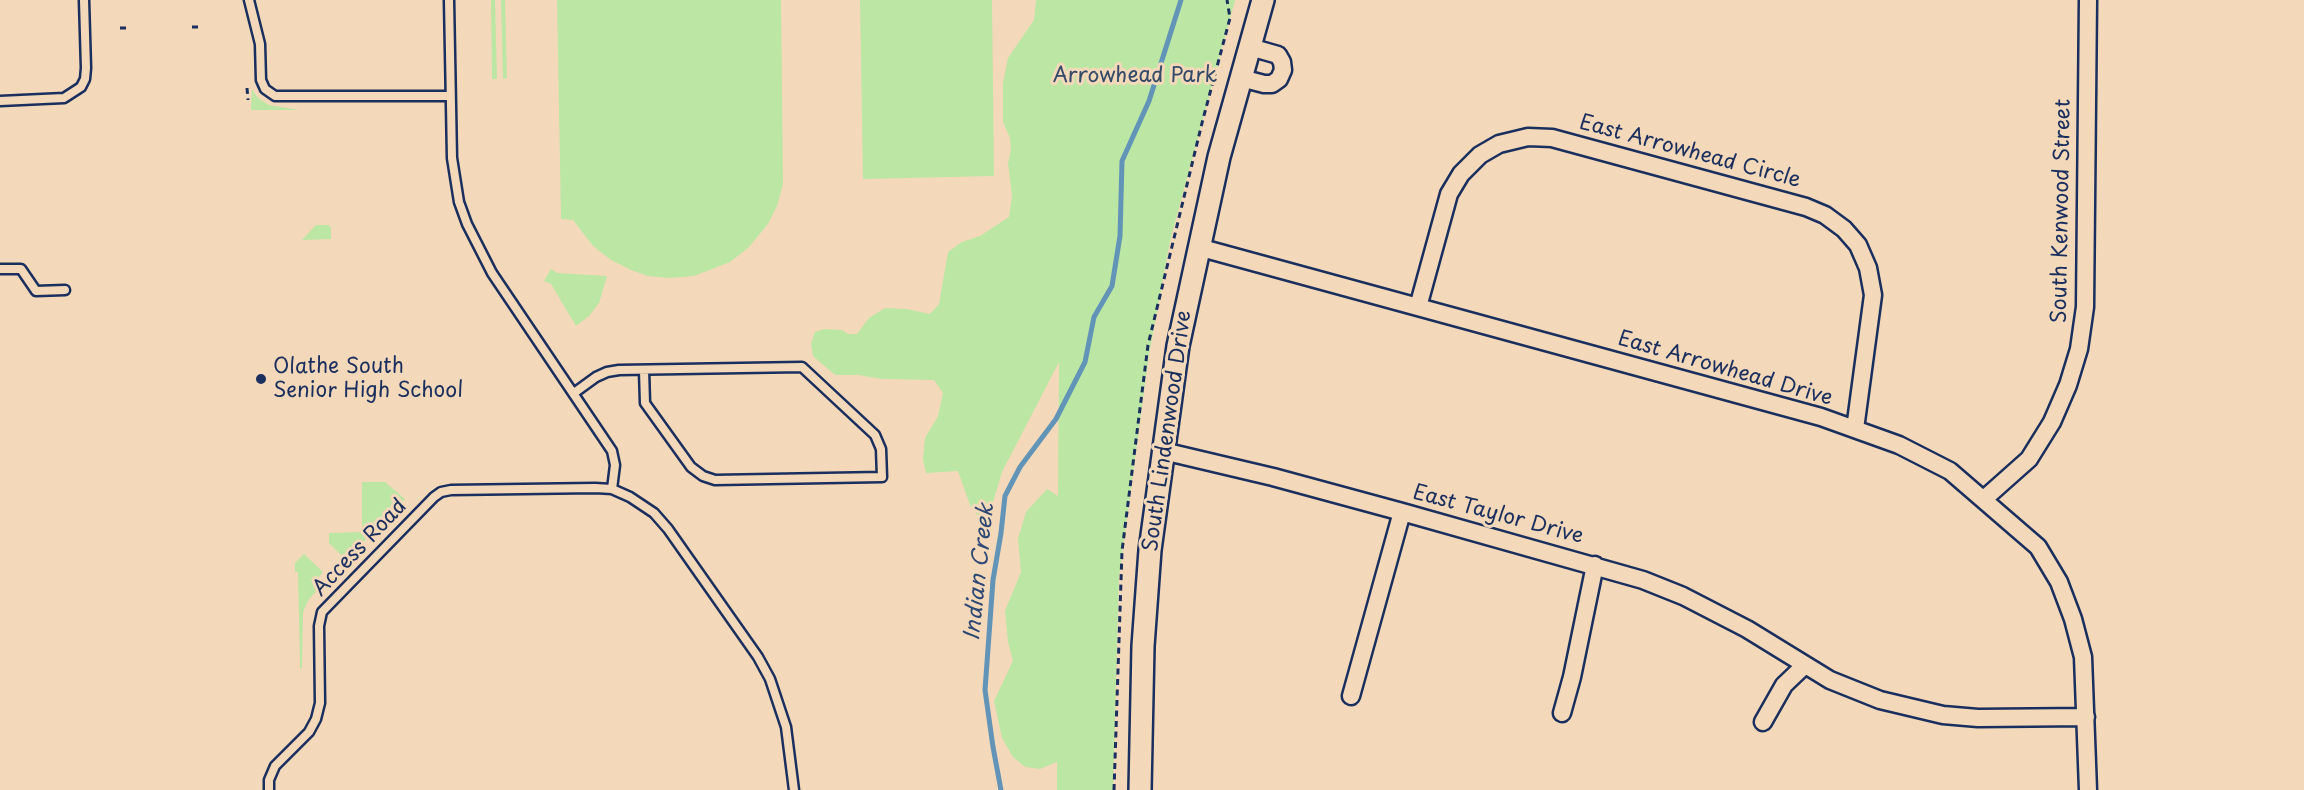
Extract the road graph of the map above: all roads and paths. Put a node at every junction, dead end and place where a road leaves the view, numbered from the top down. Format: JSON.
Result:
{"nodes":[{"id":1,"x":84,"y":0,"type":"edge"},
{"id":2,"x":249,"y":0,"type":"edge"},
{"id":3,"x":449,"y":0,"type":"edge"},
{"id":4,"x":1263,"y":0,"type":"edge"},
{"id":5,"x":2088,"y":0,"type":"edge"},
{"id":6,"x":192,"y":27,"type":"dead end"},
{"id":7,"x":198,"y":27,"type":"dead end"},
{"id":8,"x":120,"y":28,"type":"dead end"},
{"id":9,"x":130,"y":28,"type":"dead end"},
{"id":10,"x":1250,"y":47,"type":"junction"},
{"id":11,"x":1241,"y":78,"type":"junction"},
{"id":12,"x":247,"y":88,"type":"dead end"},
{"id":13,"x":450,"y":96,"type":"junction"},
{"id":14,"x":248,"y":100,"type":"dead end"},
{"id":15,"x":0,"y":101,"type":"edge"},
{"id":16,"x":1198,"y":247,"type":"junction"},
{"id":17,"x":0,"y":269,"type":"edge"},
{"id":18,"x":65,"y":290,"type":"dead end"},
{"id":19,"x":1418,"y":307,"type":"junction"},
{"id":20,"x":644,"y":370,"type":"junction"},
{"id":21,"x":574,"y":393,"type":"junction"},
{"id":22,"x":1855,"y":429,"type":"junction"},
{"id":23,"x":1163,"y":451,"type":"junction"},
{"id":24,"x":612,"y":489,"type":"junction"},
{"id":25,"x":1984,"y":499,"type":"junction"},
{"id":26,"x":1402,"y":512,"type":"junction"},
{"id":27,"x":1595,"y":565,"type":"junction"},
{"id":28,"x":1805,"y":665,"type":"junction"},
{"id":29,"x":1351,"y":696,"type":"dead end"},
{"id":30,"x":1562,"y":713,"type":"dead end"},
{"id":31,"x":2086,"y":717,"type":"junction"},
{"id":32,"x":1762,"y":722,"type":"dead end"},
{"id":33,"x":269,"y":790,"type":"edge"},
{"id":34,"x":794,"y":790,"type":"edge"},
{"id":35,"x":1140,"y":790,"type":"edge"},
{"id":36,"x":2088,"y":790,"type":"edge"}],
"edges":[{"from":1,"to":15,"type":"lane"},
{"from":2,"to":13,"type":"lane"},
{"from":3,"to":13,"type":"lane"},
{"from":4,"to":10,"type":"street","name":"South Lindenwood Drive"},
{"from":5,"to":25,"type":"street","name":"South Kenwood Street"},
{"from":6,"to":7,"type":"path"},
{"from":8,"to":9,"type":"path"},
{"from":10,"to":11,"type":"street","name":"South Lindenwood Drive"},
{"from":10,"to":11,"type":"street"},
{"from":11,"to":16,"type":"street","name":"South Lindenwood Drive"},
{"from":12,"to":14,"type":"path"},
{"from":13,"to":21,"type":"lane"},
{"from":16,"to":19,"type":"street","name":"East Arrowhead Drive"},
{"from":16,"to":23,"type":"street","name":"South Lindenwood Drive"},
{"from":17,"to":18,"type":"lane"},
{"from":19,"to":22,"type":"street","name":"East Arrowhead Drive"},
{"from":19,"to":22,"type":"street","name":"East Arrowhead Circle"},
{"from":20,"to":20,"type":"lane"},
{"from":20,"to":21,"type":"lane"},
{"from":21,"to":24,"type":"lane"},
{"from":22,"to":25,"type":"street","name":"East Arrowhead Drive"},
{"from":23,"to":26,"type":"street","name":"East Taylor Drive"},
{"from":23,"to":35,"type":"street","name":"South Lindenwood Drive"},
{"from":24,"to":33,"type":"lane","name":"Access Road"},
{"from":24,"to":34,"type":"lane","name":"Access Road"},
{"from":25,"to":31,"type":"street","name":"East Arrowhead Drive"},
{"from":26,"to":27,"type":"street","name":"East Taylor Drive"},
{"from":26,"to":29,"type":"street"},
{"from":27,"to":28,"type":"street","name":"East Taylor Drive"},
{"from":27,"to":30,"type":"street"},
{"from":28,"to":31,"type":"street","name":"East Taylor Drive"},
{"from":28,"to":32,"type":"street"},
{"from":31,"to":36,"type":"street","name":"East Arrowhead Drive"}]}
